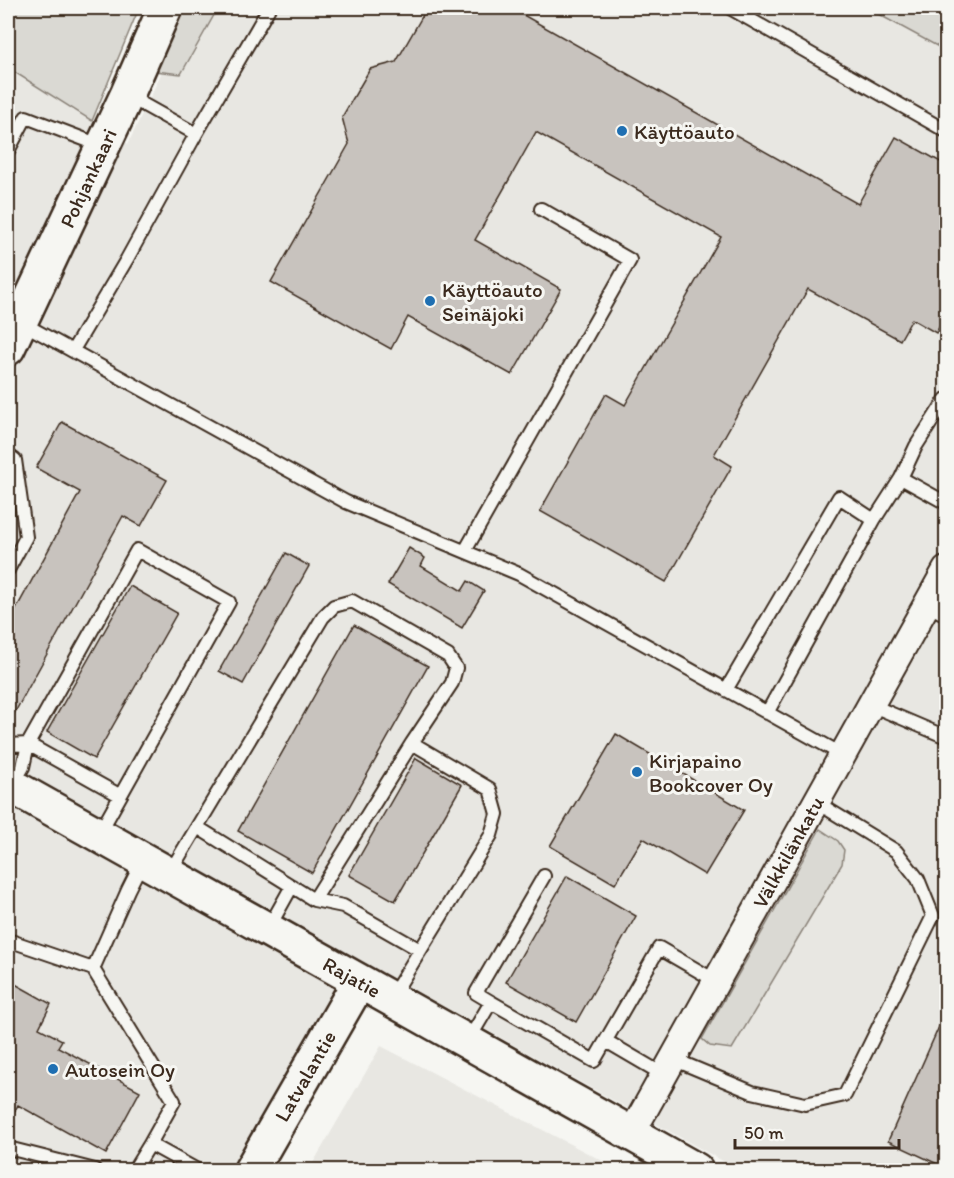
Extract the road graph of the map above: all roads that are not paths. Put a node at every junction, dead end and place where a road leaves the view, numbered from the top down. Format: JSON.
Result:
{"nodes":[{"id":1,"x":165,"y":8,"type":"edge"},
{"id":2,"x":269,"y":8,"type":"edge"},
{"id":3,"x":730,"y":8,"type":"edge"},
{"id":4,"x":127,"y":96,"type":"junction"},
{"id":5,"x":946,"y":131,"type":"edge"},
{"id":6,"x":196,"y":134,"type":"junction"},
{"id":7,"x":103,"y":147,"type":"junction"},
{"id":8,"x":8,"y":151,"type":"edge"},
{"id":9,"x":541,"y":209,"type":"dead end"},
{"id":10,"x":12,"y":328,"type":"edge"},
{"id":11,"x":73,"y":350,"type":"junction"},
{"id":12,"x":946,"y":399,"type":"edge"},
{"id":13,"x":8,"y":455,"type":"edge"},
{"id":14,"x":901,"y":478,"type":"junction"},
{"id":15,"x":946,"y":502,"type":"edge"},
{"id":16,"x":874,"y":520,"type":"junction"},
{"id":17,"x":465,"y":551,"type":"junction"},
{"id":18,"x":8,"y":570,"type":"edge"},
{"id":19,"x":946,"y":570,"type":"edge"},
{"id":20,"x":937,"y":610,"type":"edge"},
{"id":21,"x":726,"y":690,"type":"junction"},
{"id":22,"x":871,"y":705,"type":"junction"},
{"id":23,"x":767,"y":713,"type":"junction"},
{"id":24,"x":946,"y":737,"type":"edge"},
{"id":25,"x":412,"y":743,"type":"junction"},
{"id":26,"x":28,"y":744,"type":"junction"},
{"id":27,"x":8,"y":745,"type":"edge"},
{"id":28,"x":843,"y":755,"type":"junction"},
{"id":29,"x":9,"y":785,"type":"edge"},
{"id":30,"x":119,"y":795,"type":"junction"},
{"id":31,"x":816,"y":802,"type":"junction"},
{"id":32,"x":197,"y":827,"type":"junction"},
{"id":33,"x":98,"y":835,"type":"junction"},
{"id":34,"x":156,"y":867,"type":"junction"},
{"id":35,"x":544,"y":876,"type":"dead end"},
{"id":36,"x":292,"y":886,"type":"junction"},
{"id":37,"x":314,"y":900,"type":"junction"},
{"id":38,"x":268,"y":930,"type":"junction"},
{"id":39,"x":8,"y":940,"type":"edge"},
{"id":40,"x":420,"y":950,"type":"junction"},
{"id":41,"x":93,"y":969,"type":"junction"},
{"id":42,"x":716,"y":981,"type":"junction"},
{"id":43,"x":359,"y":982,"type":"junction"},
{"id":44,"x":390,"y":999,"type":"junction"},
{"id":45,"x":491,"y":1002,"type":"junction"},
{"id":46,"x":606,"y":1041,"type":"junction"},
{"id":47,"x":467,"y":1042,"type":"junction"},
{"id":48,"x":668,"y":1067,"type":"junction"},
{"id":49,"x":630,"y":1134,"type":"junction"},
{"id":50,"x":150,"y":1144,"type":"junction"},
{"id":51,"x":8,"y":1148,"type":"edge"},
{"id":52,"x":691,"y":1169,"type":"edge"},
{"id":53,"x":95,"y":1170,"type":"edge"},
{"id":54,"x":134,"y":1170,"type":"edge"},
{"id":55,"x":197,"y":1170,"type":"edge"},
{"id":56,"x":251,"y":1170,"type":"edge"}],
"edges":[{"from":1,"to":4,"type":"street","name":"Pohjankaari"},
{"from":2,"to":6,"type":"lane"},
{"from":3,"to":5,"type":"lane"},
{"from":4,"to":6,"type":"lane"},
{"from":4,"to":7,"type":"street","name":"Pohjankaari"},
{"from":6,"to":11,"type":"lane"},
{"from":7,"to":8,"type":"lane"},
{"from":7,"to":10,"type":"street","name":"Pohjankaari"},
{"from":9,"to":17,"type":"lane"},
{"from":10,"to":11,"type":"lane"},
{"from":11,"to":17,"type":"lane"},
{"from":12,"to":14,"type":"lane"},
{"from":13,"to":18,"type":"lane"},
{"from":14,"to":15,"type":"lane"},
{"from":14,"to":16,"type":"lane"},
{"from":16,"to":21,"type":"lane"},
{"from":16,"to":23,"type":"lane"},
{"from":17,"to":21,"type":"lane"},
{"from":19,"to":20,"type":"street","name":"Välkkilänkatu"},
{"from":20,"to":22,"type":"street","name":"Välkkilänkatu"},
{"from":21,"to":23,"type":"lane"},
{"from":22,"to":24,"type":"lane"},
{"from":22,"to":28,"type":"street","name":"Välkkilänkatu"},
{"from":23,"to":28,"type":"lane"},
{"from":25,"to":32,"type":"lane"},
{"from":25,"to":37,"type":"lane"},
{"from":25,"to":40,"type":"lane"},
{"from":26,"to":27,"type":"lane"},
{"from":26,"to":29,"type":"lane"},
{"from":26,"to":30,"type":"lane"},
{"from":26,"to":30,"type":"lane"},
{"from":28,"to":31,"type":"street","name":"Välkkilänkatu"},
{"from":29,"to":33,"type":"street","name":"Rajatie"},
{"from":30,"to":33,"type":"lane"},
{"from":31,"to":42,"type":"street","name":"Välkkilänkatu"},
{"from":31,"to":48,"type":"lane"},
{"from":32,"to":34,"type":"lane"},
{"from":32,"to":36,"type":"lane"},
{"from":33,"to":34,"type":"street","name":"Rajatie"},
{"from":34,"to":38,"type":"street","name":"Rajatie"},
{"from":34,"to":41,"type":"lane"},
{"from":35,"to":45,"type":"lane"},
{"from":36,"to":37,"type":"lane"},
{"from":36,"to":38,"type":"lane"},
{"from":37,"to":40,"type":"lane"},
{"from":38,"to":43,"type":"street","name":"Rajatie"},
{"from":39,"to":41,"type":"lane"},
{"from":40,"to":44,"type":"lane"},
{"from":41,"to":50,"type":"lane"},
{"from":42,"to":46,"type":"lane"},
{"from":42,"to":48,"type":"street","name":"Välkkilänkatu"},
{"from":43,"to":44,"type":"street","name":"Rajatie"},
{"from":43,"to":56,"type":"street","name":"Latvalantie"},
{"from":44,"to":47,"type":"street","name":"Rajatie"},
{"from":45,"to":46,"type":"lane"},
{"from":45,"to":47,"type":"lane"},
{"from":46,"to":48,"type":"lane"},
{"from":47,"to":49,"type":"street","name":"Rajatie"},
{"from":48,"to":49,"type":"street","name":"Välkkilänkatu"},
{"from":49,"to":52,"type":"street","name":"Rajatie"},
{"from":50,"to":54,"type":"lane"},
{"from":50,"to":55,"type":"lane"},
{"from":51,"to":53,"type":"lane"}]}
